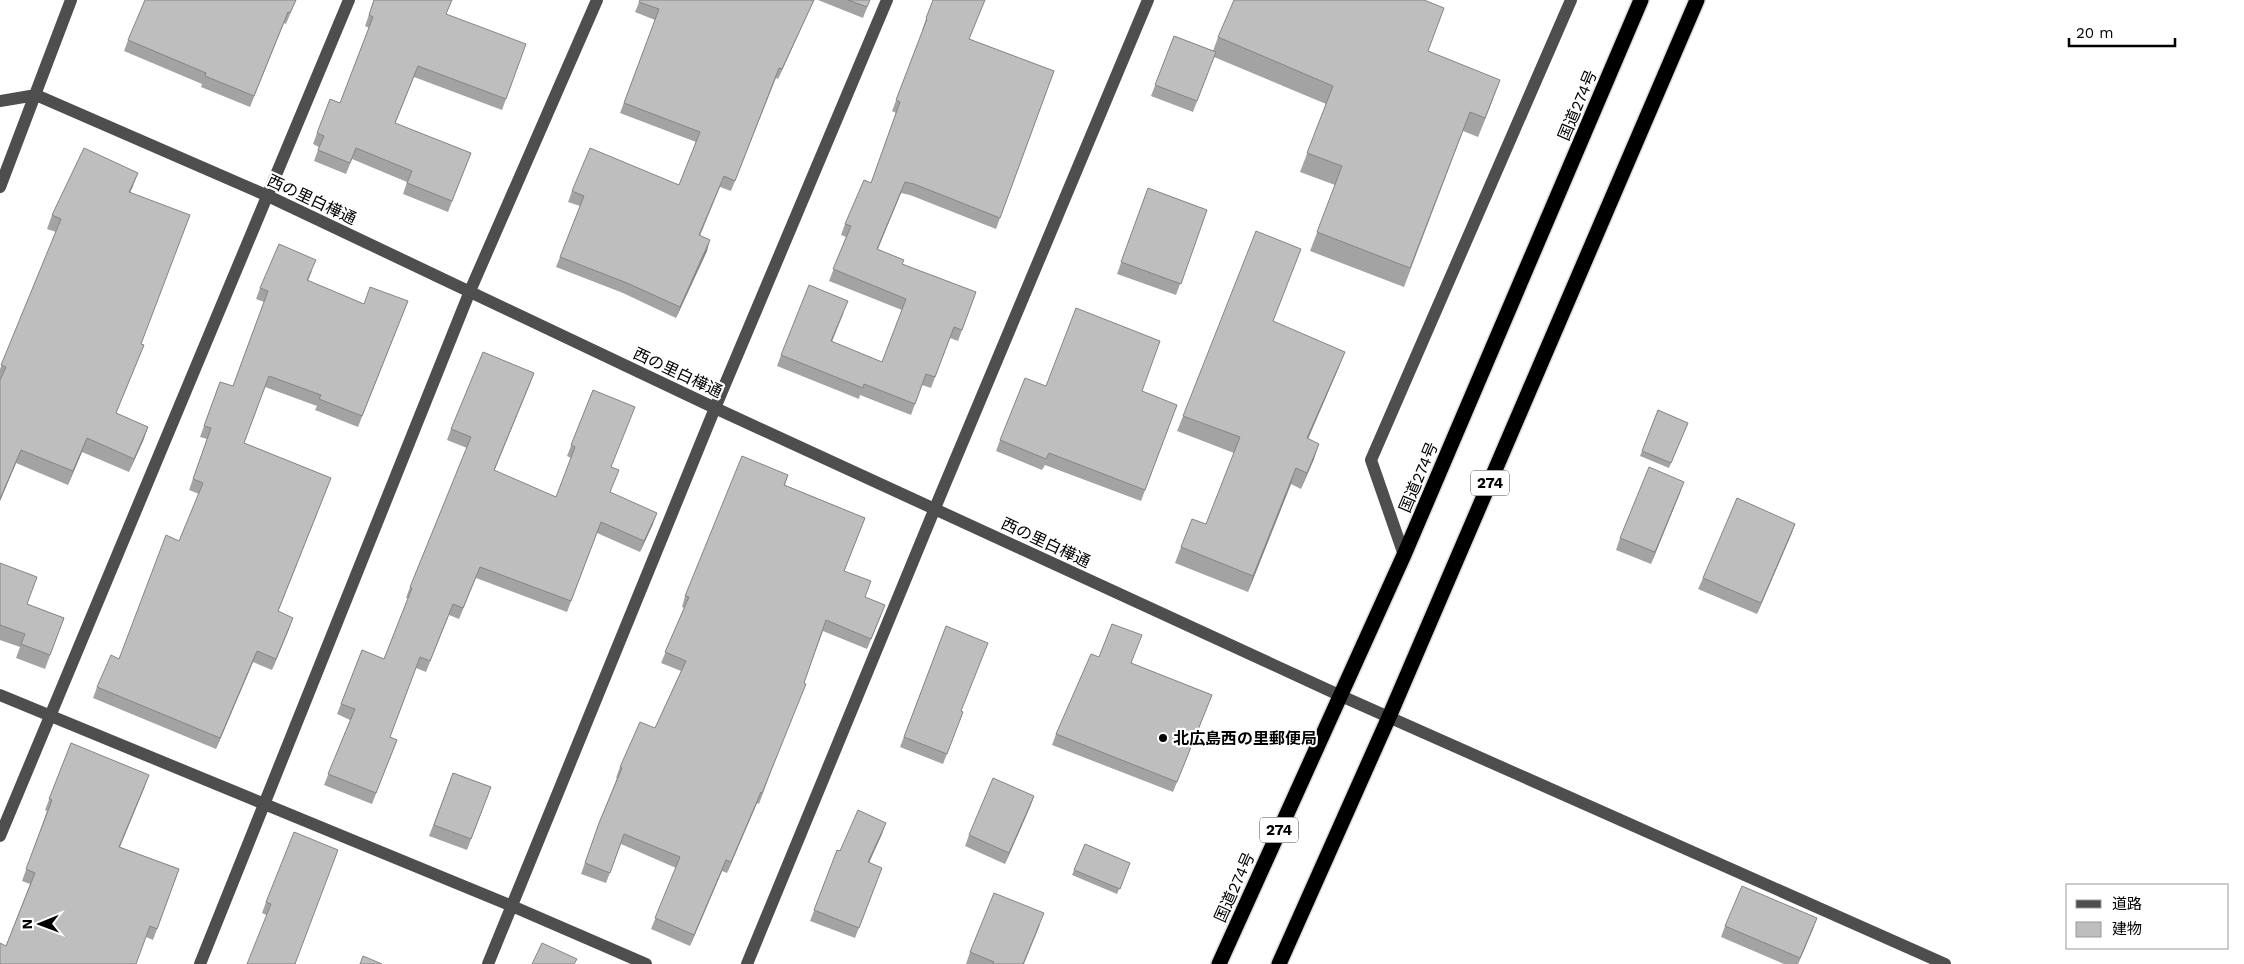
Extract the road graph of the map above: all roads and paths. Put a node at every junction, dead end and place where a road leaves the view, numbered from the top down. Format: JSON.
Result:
{"nodes":[{"id":1,"x":71,"y":0,"type":"edge"},
{"id":2,"x":349,"y":0,"type":"edge"},
{"id":3,"x":597,"y":0,"type":"edge"},
{"id":4,"x":887,"y":0,"type":"edge"},
{"id":5,"x":1148,"y":0,"type":"edge"},
{"id":6,"x":1571,"y":0,"type":"edge"},
{"id":7,"x":1641,"y":0,"type":"edge"},
{"id":8,"x":1697,"y":0,"type":"edge"},
{"id":9,"x":36,"y":95,"type":"junction"},
{"id":10,"x":0,"y":101,"type":"edge"},
{"id":11,"x":0,"y":187,"type":"edge"},
{"id":12,"x":268,"y":196,"type":"junction"},
{"id":13,"x":470,"y":291,"type":"junction"},
{"id":14,"x":715,"y":408,"type":"junction"},
{"id":15,"x":935,"y":508,"type":"junction"},
{"id":16,"x":1404,"y":555,"type":"junction"},
{"id":17,"x":0,"y":695,"type":"edge"},
{"id":18,"x":1339,"y":695,"type":"junction"},
{"id":19,"x":49,"y":716,"type":"junction"},
{"id":20,"x":1389,"y":717,"type":"junction"},
{"id":21,"x":264,"y":804,"type":"junction"},
{"id":22,"x":0,"y":836,"type":"edge"},
{"id":23,"x":512,"y":906,"type":"junction"},
{"id":24,"x":200,"y":964,"type":"edge"},
{"id":25,"x":488,"y":964,"type":"edge"},
{"id":26,"x":646,"y":964,"type":"edge"},
{"id":27,"x":747,"y":964,"type":"edge"},
{"id":28,"x":1219,"y":964,"type":"edge"},
{"id":29,"x":1279,"y":964,"type":"edge"},
{"id":30,"x":1945,"y":964,"type":"edge"}],
"edges":[{"from":1,"to":9,"type":"street"},
{"from":2,"to":12,"type":"street"},
{"from":3,"to":13,"type":"street"},
{"from":4,"to":14,"type":"street"},
{"from":5,"to":15,"type":"street"},
{"from":6,"to":16,"type":"street"},
{"from":7,"to":16,"type":"highway","name":"国道274号","number":"274"},
{"from":8,"to":20,"type":"highway","number":"274"},
{"from":9,"to":10,"type":"street"},
{"from":9,"to":11,"type":"street"},
{"from":9,"to":12,"type":"street","name":"西の里白樺通"},
{"from":12,"to":13,"type":"street","name":"西の里白樺通"},
{"from":12,"to":19,"type":"street"},
{"from":13,"to":14,"type":"street","name":"西の里白樺通"},
{"from":13,"to":21,"type":"street"},
{"from":14,"to":15,"type":"street","name":"西の里白樺通"},
{"from":14,"to":23,"type":"street"},
{"from":15,"to":18,"type":"street","name":"西の里白樺通"},
{"from":15,"to":27,"type":"street"},
{"from":16,"to":18,"type":"highway","name":"国道274号","number":"274"},
{"from":17,"to":19,"type":"street"},
{"from":18,"to":20,"type":"street","name":"西の里白樺通"},
{"from":18,"to":28,"type":"highway","name":"国道274号","number":"274"},
{"from":19,"to":21,"type":"street"},
{"from":19,"to":22,"type":"street"},
{"from":20,"to":29,"type":"highway","number":"274"},
{"from":20,"to":30,"type":"street","name":"西の里白樺通"},
{"from":21,"to":23,"type":"street"},
{"from":21,"to":24,"type":"street"},
{"from":23,"to":25,"type":"street"},
{"from":23,"to":26,"type":"street"}]}
